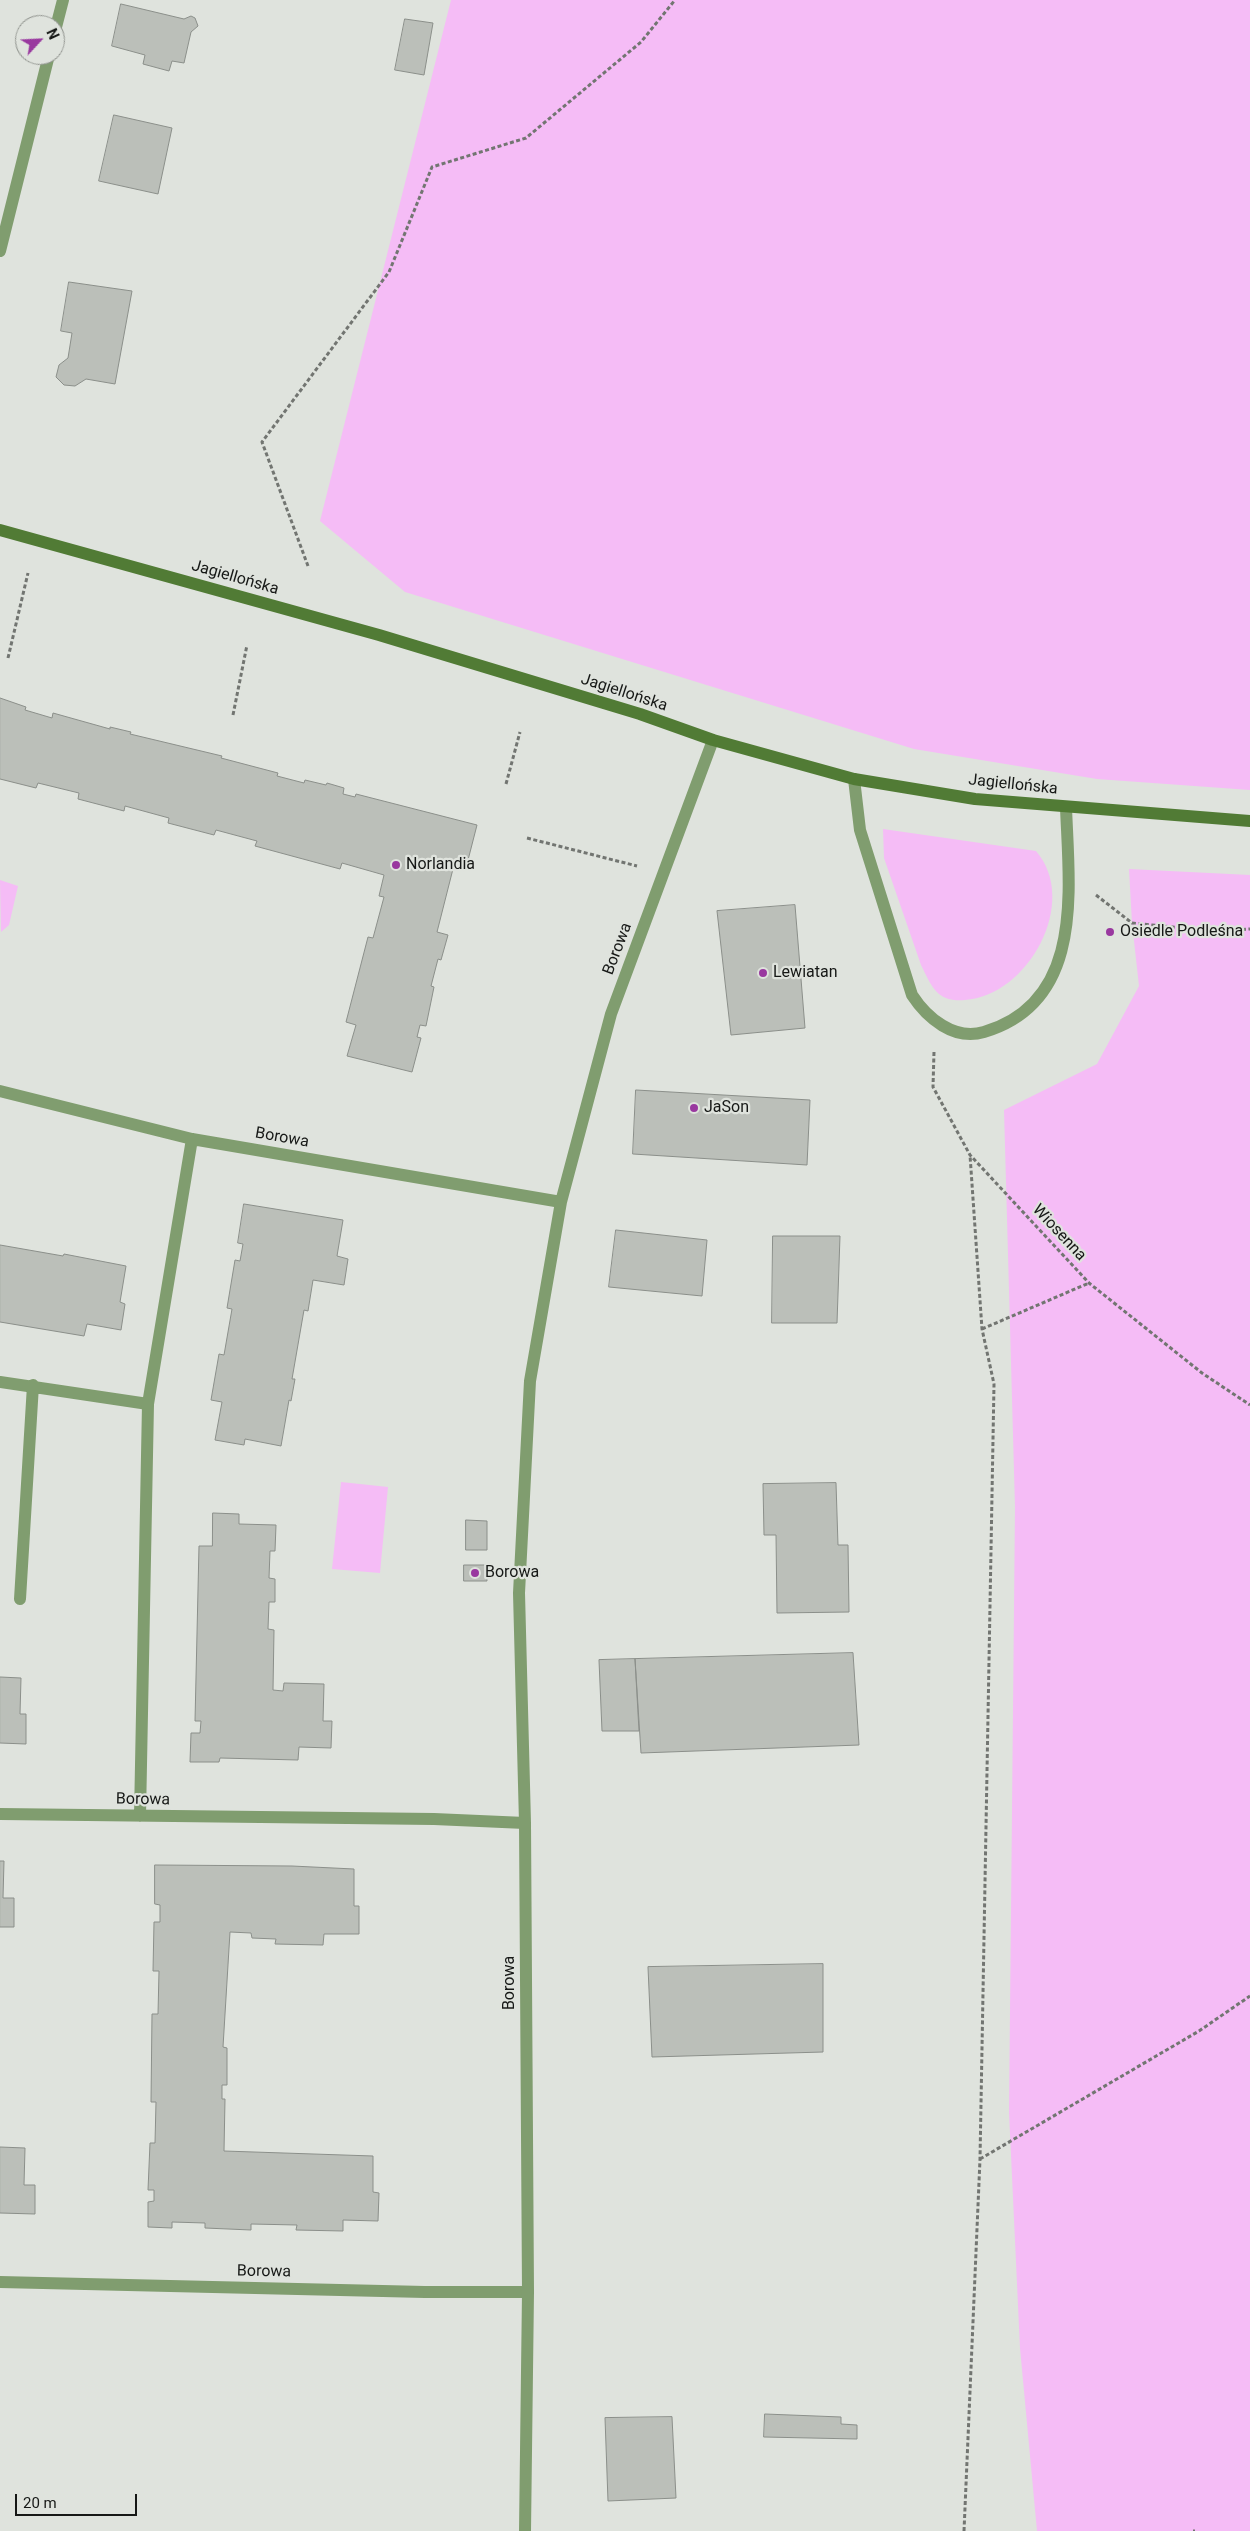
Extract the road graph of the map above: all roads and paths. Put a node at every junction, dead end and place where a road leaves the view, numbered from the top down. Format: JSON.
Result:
{"nodes":[{"id":1,"x":63,"y":0,"type":"edge"},
{"id":2,"x":675,"y":0,"type":"edge"},
{"id":3,"x":59,"y":15,"type":"edge"},
{"id":4,"x":46,"y":65,"type":"edge"},
{"id":5,"x":0,"y":251,"type":"edge"},
{"id":6,"x":0,"y":530,"type":"edge"},
{"id":7,"x":308,"y":566,"type":"dead end"},
{"id":8,"x":28,"y":573,"type":"dead end"},
{"id":9,"x":247,"y":645,"type":"dead end"},
{"id":10,"x":8,"y":658,"type":"dead end"},
{"id":11,"x":233,"y":715,"type":"dead end"},
{"id":12,"x":520,"y":732,"type":"dead end"},
{"id":13,"x":713,"y":740,"type":"junction"},
{"id":14,"x":854,"y":779,"type":"junction"},
{"id":15,"x":506,"y":784,"type":"dead end"},
{"id":16,"x":1066,"y":807,"type":"junction"},
{"id":17,"x":1250,"y":821,"type":"edge"},
{"id":18,"x":527,"y":838,"type":"dead end"},
{"id":19,"x":637,"y":866,"type":"dead end"},
{"id":20,"x":1095,"y":894,"type":"dead end"},
{"id":21,"x":1250,"y":929,"type":"edge"},
{"id":22,"x":936,"y":1023,"type":"junction"},
{"id":23,"x":0,"y":1091,"type":"edge"},
{"id":24,"x":192,"y":1139,"type":"junction"},
{"id":25,"x":970,"y":1155,"type":"junction"},
{"id":26,"x":560,"y":1202,"type":"junction"},
{"id":27,"x":1089,"y":1283,"type":"junction"},
{"id":28,"x":982,"y":1329,"type":"junction"},
{"id":29,"x":0,"y":1382,"type":"edge"},
{"id":30,"x":33,"y":1385,"type":"junction"},
{"id":31,"x":148,"y":1404,"type":"junction"},
{"id":32,"x":1250,"y":1405,"type":"edge"},
{"id":33,"x":20,"y":1599,"type":"dead end"},
{"id":34,"x":0,"y":1814,"type":"edge"},
{"id":35,"x":140,"y":1816,"type":"junction"},
{"id":36,"x":526,"y":1823,"type":"junction"},
{"id":37,"x":1250,"y":1996,"type":"edge"},
{"id":38,"x":980,"y":2159,"type":"junction"},
{"id":39,"x":0,"y":2282,"type":"edge"},
{"id":40,"x":528,"y":2292,"type":"junction"},
{"id":41,"x":525,"y":2531,"type":"edge"},
{"id":42,"x":964,"y":2531,"type":"edge"}],
"edges":[{"from":1,"to":3,"type":"street"},
{"from":2,"to":7,"type":"path"},
{"from":4,"to":5,"type":"street"},
{"from":6,"to":13,"type":"street","name":"Jagiellońska"},
{"from":8,"to":10,"type":"path"},
{"from":9,"to":11,"type":"path"},
{"from":12,"to":15,"type":"path"},
{"from":13,"to":14,"type":"street","name":"Jagiellońska"},
{"from":13,"to":26,"type":"street","name":"Borowa"},
{"from":14,"to":16,"type":"street","name":"Jagiellońska"},
{"from":14,"to":22,"type":"street"},
{"from":16,"to":17,"type":"street","name":"Jagiellońska"},
{"from":16,"to":22,"type":"street"},
{"from":18,"to":19,"type":"path"},
{"from":20,"to":21,"type":"path"},
{"from":22,"to":25,"type":"path","name":"Wiosenna"},
{"from":23,"to":24,"type":"street","name":"Borowa"},
{"from":24,"to":26,"type":"street","name":"Borowa"},
{"from":24,"to":31,"type":"street"},
{"from":25,"to":27,"type":"path","name":"Wiosenna"},
{"from":25,"to":28,"type":"path"},
{"from":26,"to":36,"type":"street","name":"Borowa"},
{"from":27,"to":28,"type":"path"},
{"from":27,"to":32,"type":"path","name":"Wiosenna"},
{"from":28,"to":38,"type":"path"},
{"from":29,"to":30,"type":"street"},
{"from":30,"to":31,"type":"street"},
{"from":30,"to":33,"type":"street"},
{"from":31,"to":35,"type":"street"},
{"from":34,"to":35,"type":"street","name":"Borowa"},
{"from":35,"to":36,"type":"street","name":"Borowa"},
{"from":36,"to":40,"type":"street","name":"Borowa"},
{"from":37,"to":38,"type":"path"},
{"from":38,"to":42,"type":"path"},
{"from":39,"to":40,"type":"street","name":"Borowa"},
{"from":40,"to":41,"type":"street","name":"Borowa"}]}
